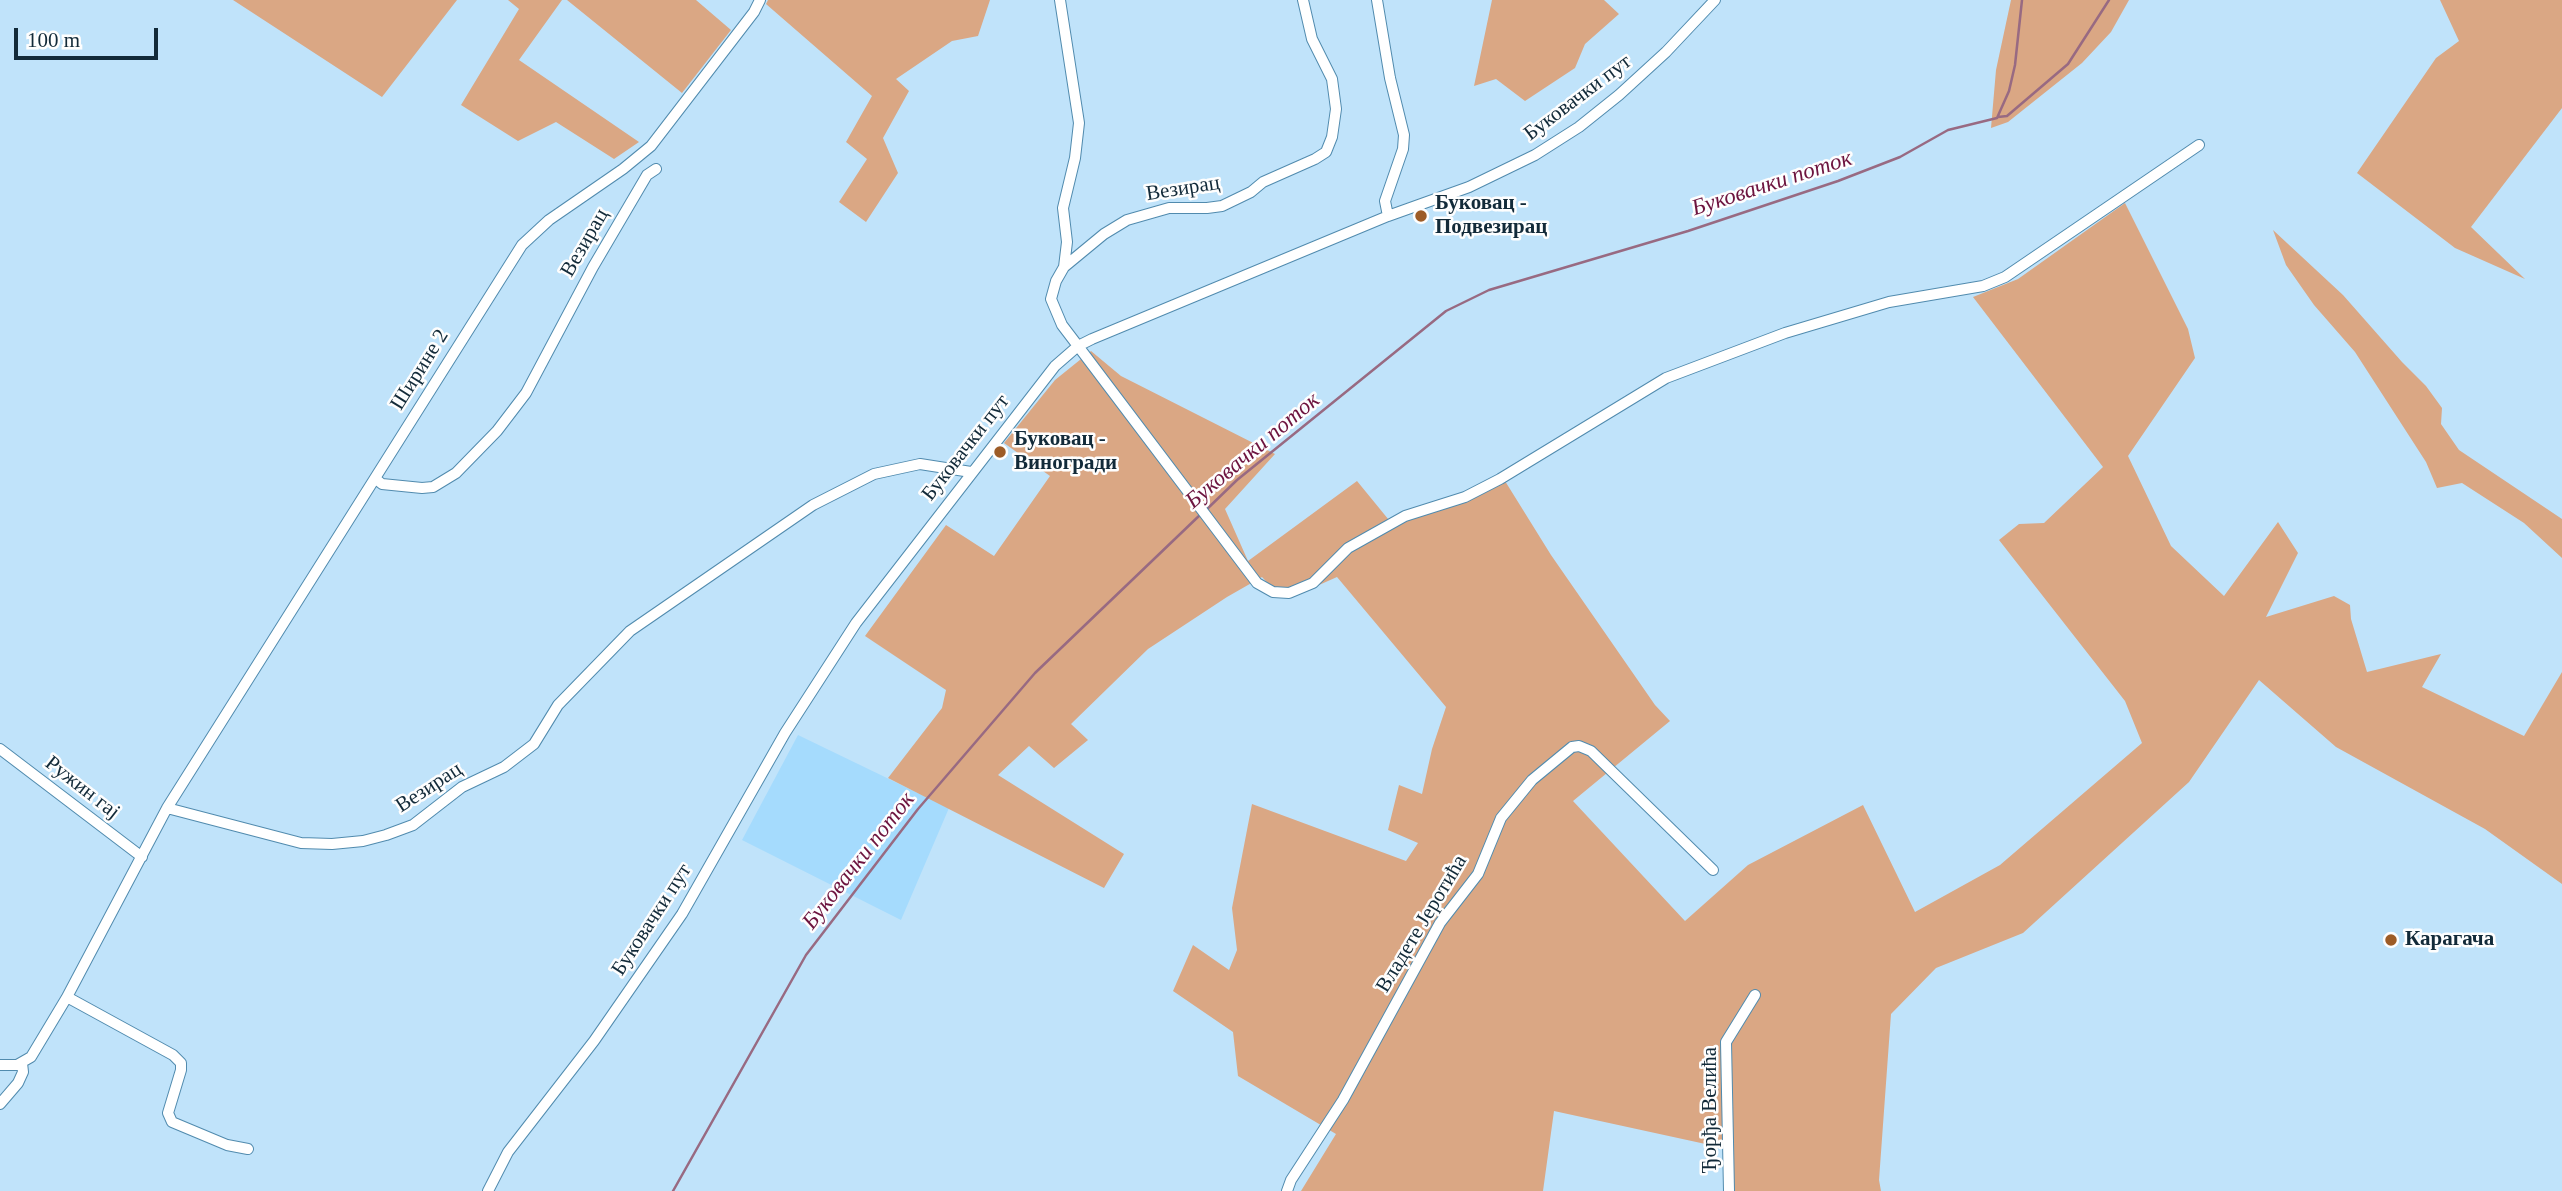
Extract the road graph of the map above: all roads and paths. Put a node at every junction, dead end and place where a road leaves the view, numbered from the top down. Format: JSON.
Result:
{"nodes":[{"id":1,"x":760,"y":0,"type":"edge"},
{"id":2,"x":1060,"y":0,"type":"edge"},
{"id":3,"x":1303,"y":0,"type":"edge"},
{"id":4,"x":1377,"y":0,"type":"edge"},
{"id":5,"x":1715,"y":0,"type":"edge"},
{"id":6,"x":2199,"y":145,"type":"dead end"},
{"id":7,"x":656,"y":169,"type":"dead end"},
{"id":8,"x":1388,"y":216,"type":"junction"},
{"id":9,"x":1064,"y":267,"type":"junction"},
{"id":10,"x":1078,"y":346,"type":"junction"},
{"id":11,"x":971,"y":472,"type":"junction"},
{"id":12,"x":376,"y":480,"type":"junction"},
{"id":13,"x":0,"y":748,"type":"edge"},
{"id":14,"x":167,"y":808,"type":"junction"},
{"id":15,"x":142,"y":857,"type":"junction"},
{"id":16,"x":1713,"y":870,"type":"dead end"},
{"id":17,"x":1755,"y":995,"type":"dead end"},
{"id":18,"x":66,"y":997,"type":"junction"},
{"id":19,"x":22,"y":1063,"type":"junction"},
{"id":20,"x":0,"y":1065,"type":"edge"},
{"id":21,"x":0,"y":1104,"type":"edge"},
{"id":22,"x":248,"y":1149,"type":"dead end"},
{"id":23,"x":488,"y":1191,"type":"edge"},
{"id":24,"x":1287,"y":1191,"type":"edge"},
{"id":25,"x":1729,"y":1191,"type":"edge"}],
"edges":[{"from":1,"to":12,"type":"street","name":"Ширине 2"},
{"from":2,"to":9,"type":"street"},
{"from":3,"to":9,"type":"street","name":"Везирац"},
{"from":4,"to":8,"type":"street"},
{"from":5,"to":8,"type":"street","name":"Буковачки пут"},
{"from":6,"to":10,"type":"street"},
{"from":7,"to":12,"type":"street","name":"Везирац"},
{"from":8,"to":10,"type":"street","name":"Буковачки пут"},
{"from":9,"to":10,"type":"street","name":"Везирац"},
{"from":10,"to":11,"type":"street","name":"Буковачки пут"},
{"from":11,"to":14,"type":"street","name":"Везирац"},
{"from":11,"to":23,"type":"street","name":"Буковачки пут"},
{"from":12,"to":14,"type":"street","name":"Ширине 2"},
{"from":13,"to":15,"type":"street","name":"Ружин гај"},
{"from":14,"to":15,"type":"street"},
{"from":15,"to":18,"type":"street"},
{"from":16,"to":24,"type":"street","name":"Владете Јеротића"},
{"from":17,"to":25,"type":"street","name":"Ђорђа Велића"},
{"from":18,"to":19,"type":"street"},
{"from":18,"to":22,"type":"street"},
{"from":19,"to":20,"type":"street"},
{"from":19,"to":21,"type":"street"}]}
